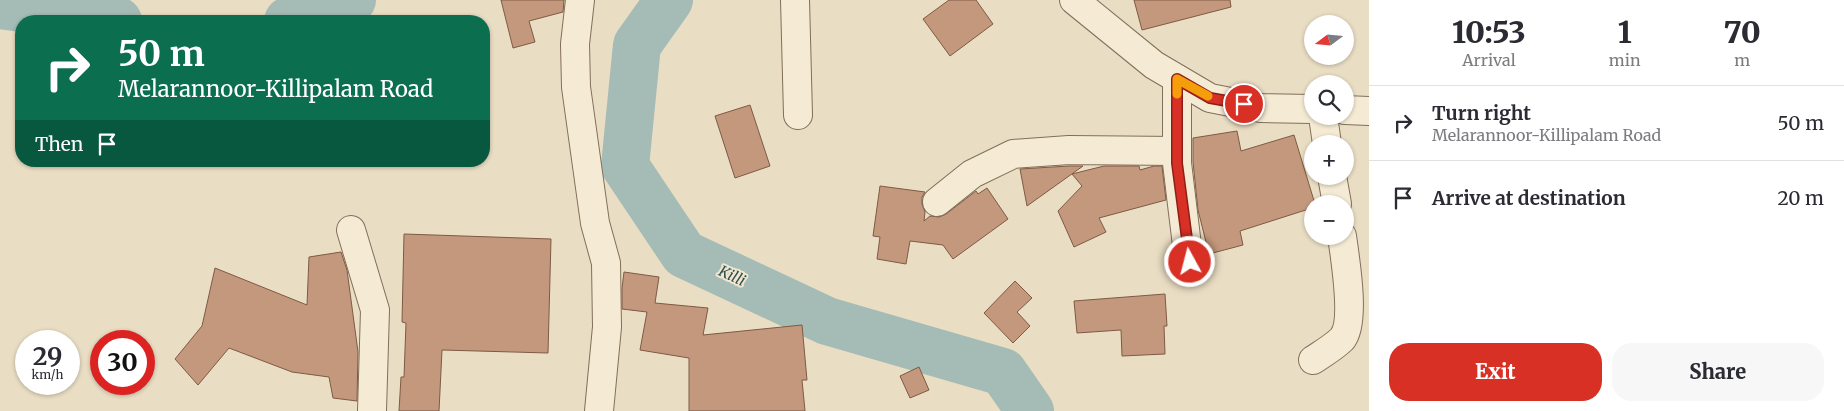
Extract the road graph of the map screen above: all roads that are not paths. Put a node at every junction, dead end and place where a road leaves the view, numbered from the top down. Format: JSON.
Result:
{"nodes":[{"id":1,"x":580,"y":0,"type":"edge"},
{"id":2,"x":795,"y":0,"type":"edge"},
{"id":3,"x":1074,"y":0,"type":"edge"},
{"id":4,"x":1177,"y":79,"type":"junction"},
{"id":5,"x":1304,"y":109,"type":"edge"},
{"id":6,"x":1354,"y":110,"type":"edge"},
{"id":7,"x":1369,"y":111,"type":"edge"},
{"id":8,"x":798,"y":115,"type":"dead end"},
{"id":9,"x":1177,"y":151,"type":"junction"},
{"id":10,"x":937,"y":202,"type":"dead end"},
{"id":11,"x":351,"y":230,"type":"dead end"},
{"id":12,"x":1343,"y":245,"type":"edge"},
{"id":13,"x":1190,"y":262,"type":"dead end"},
{"id":14,"x":1313,"y":360,"type":"dead end"},
{"id":15,"x":372,"y":411,"type":"edge"},
{"id":16,"x":599,"y":411,"type":"edge"}],
"edges":[{"from":1,"to":16,"type":"street"},
{"from":2,"to":8,"type":"street"},
{"from":3,"to":4,"type":"street"},
{"from":4,"to":5,"type":"street"},
{"from":4,"to":9,"type":"street"},
{"from":6,"to":7,"type":"street"},
{"from":9,"to":10,"type":"street"},
{"from":9,"to":13,"type":"street"},
{"from":11,"to":15,"type":"street"},
{"from":12,"to":14,"type":"street"}]}
